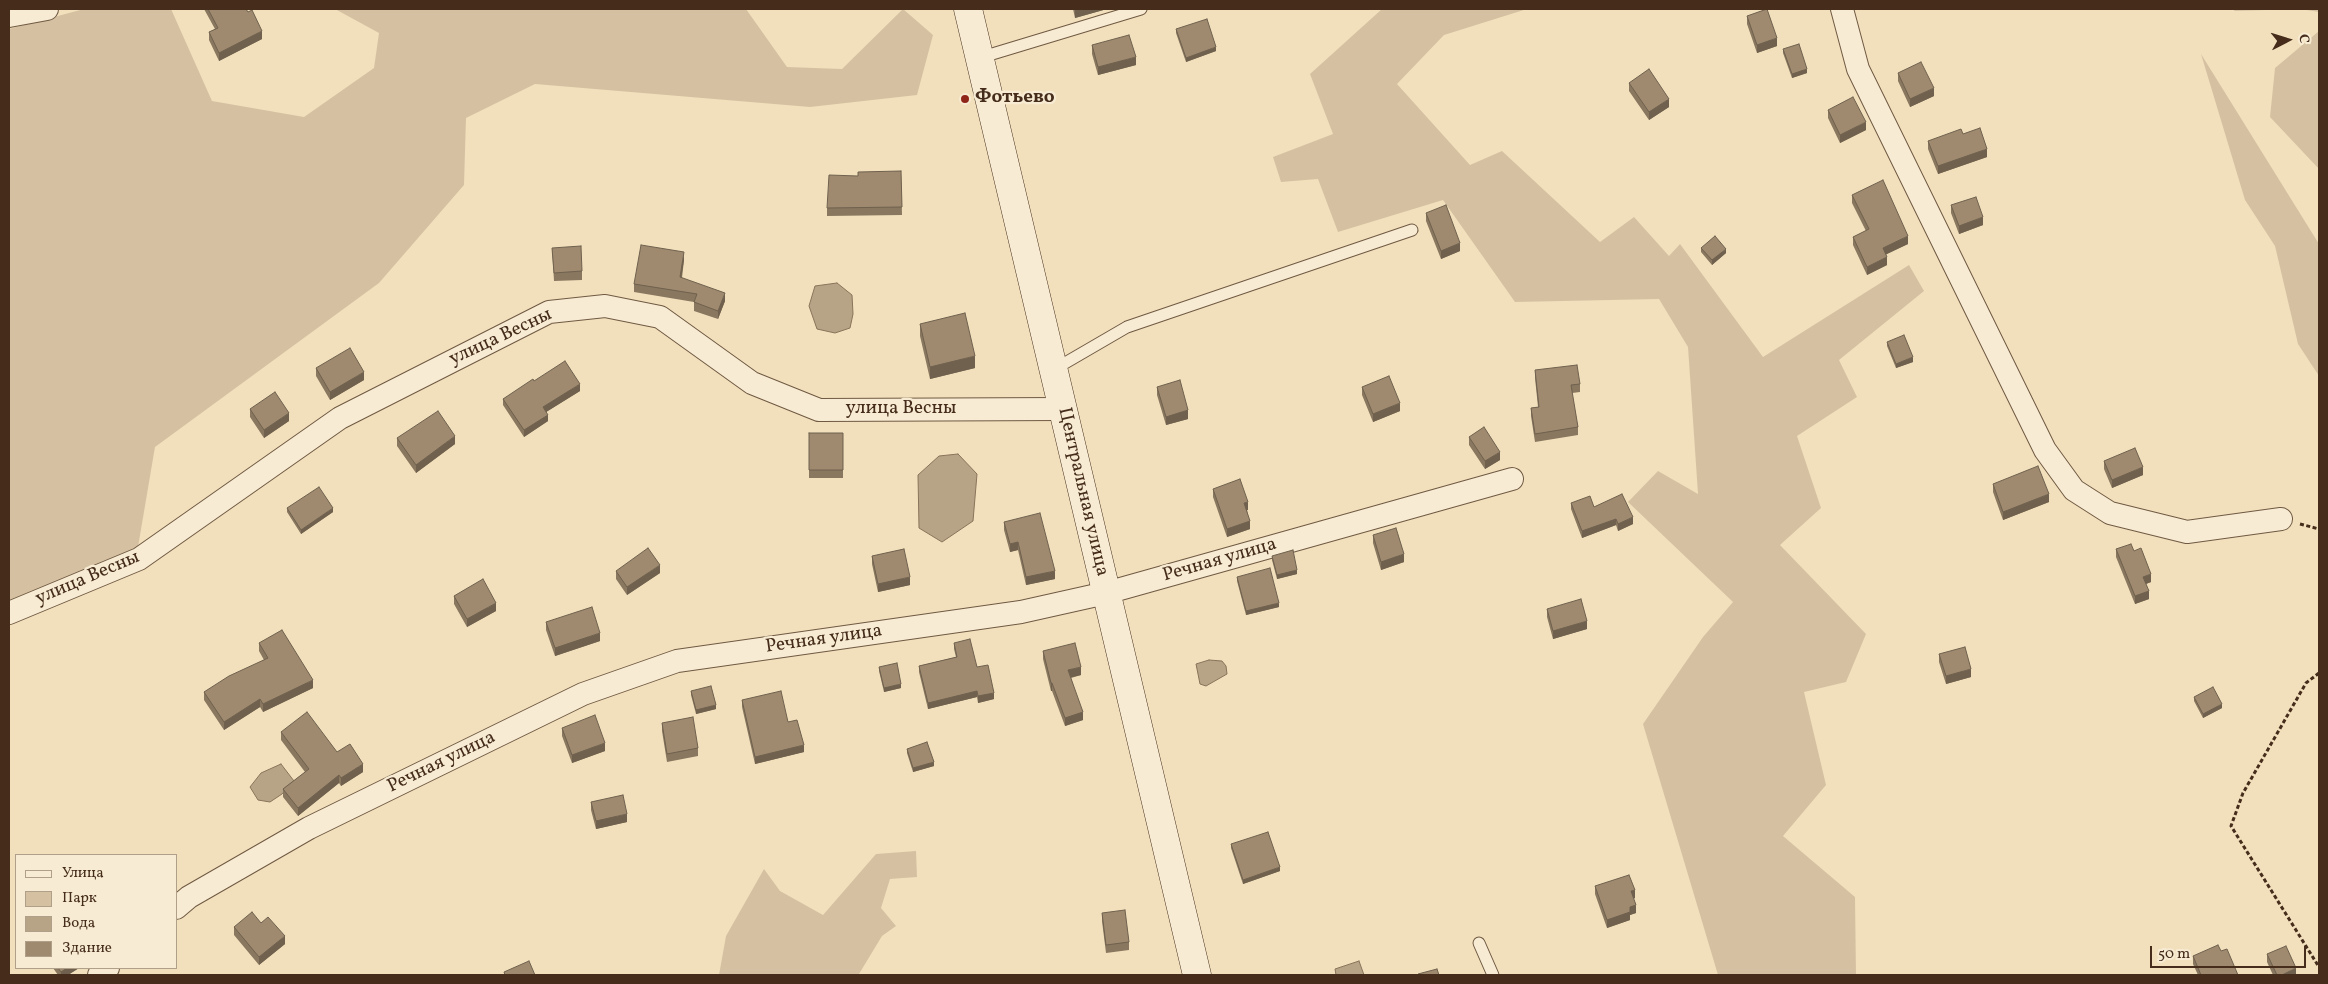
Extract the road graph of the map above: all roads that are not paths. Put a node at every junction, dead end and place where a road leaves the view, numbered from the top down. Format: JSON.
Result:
{"nodes":[{"id":1,"x":47,"y":9,"type":"edge"},
{"id":2,"x":968,"y":9,"type":"edge"},
{"id":3,"x":1141,"y":9,"type":"edge"},
{"id":4,"x":1842,"y":9,"type":"edge"},
{"id":5,"x":9,"y":16,"type":"edge"},
{"id":6,"x":980,"y":58,"type":"junction"},
{"id":7,"x":1412,"y":230,"type":"dead end"},
{"id":8,"x":1053,"y":370,"type":"junction"},
{"id":9,"x":1063,"y":409,"type":"junction"},
{"id":10,"x":1512,"y":478,"type":"dead end"},
{"id":11,"x":2281,"y":519,"type":"dead end"},
{"id":12,"x":1106,"y":593,"type":"junction"},
{"id":13,"x":9,"y":613,"type":"edge"},
{"id":14,"x":178,"y":906,"type":"edge"},
{"id":15,"x":1479,"y":943,"type":"dead end"},
{"id":16,"x":1197,"y":975,"type":"edge"},
{"id":17,"x":1493,"y":975,"type":"edge"}],
"edges":[{"from":1,"to":5,"type":"street"},
{"from":2,"to":6,"type":"main road","name":"Центральная улица"},
{"from":3,"to":6,"type":"lane"},
{"from":4,"to":11,"type":"street"},
{"from":6,"to":8,"type":"main road","name":"Центральная улица"},
{"from":7,"to":8,"type":"lane"},
{"from":8,"to":9,"type":"main road","name":"Центральная улица"},
{"from":9,"to":12,"type":"main road","name":"Центральная улица"},
{"from":9,"to":13,"type":"street","name":"улица Весны"},
{"from":10,"to":12,"type":"street","name":"Речная улица"},
{"from":12,"to":14,"type":"street","name":"Речная улица"},
{"from":12,"to":16,"type":"main road","name":"Центральная улица"},
{"from":15,"to":17,"type":"lane"}]}
